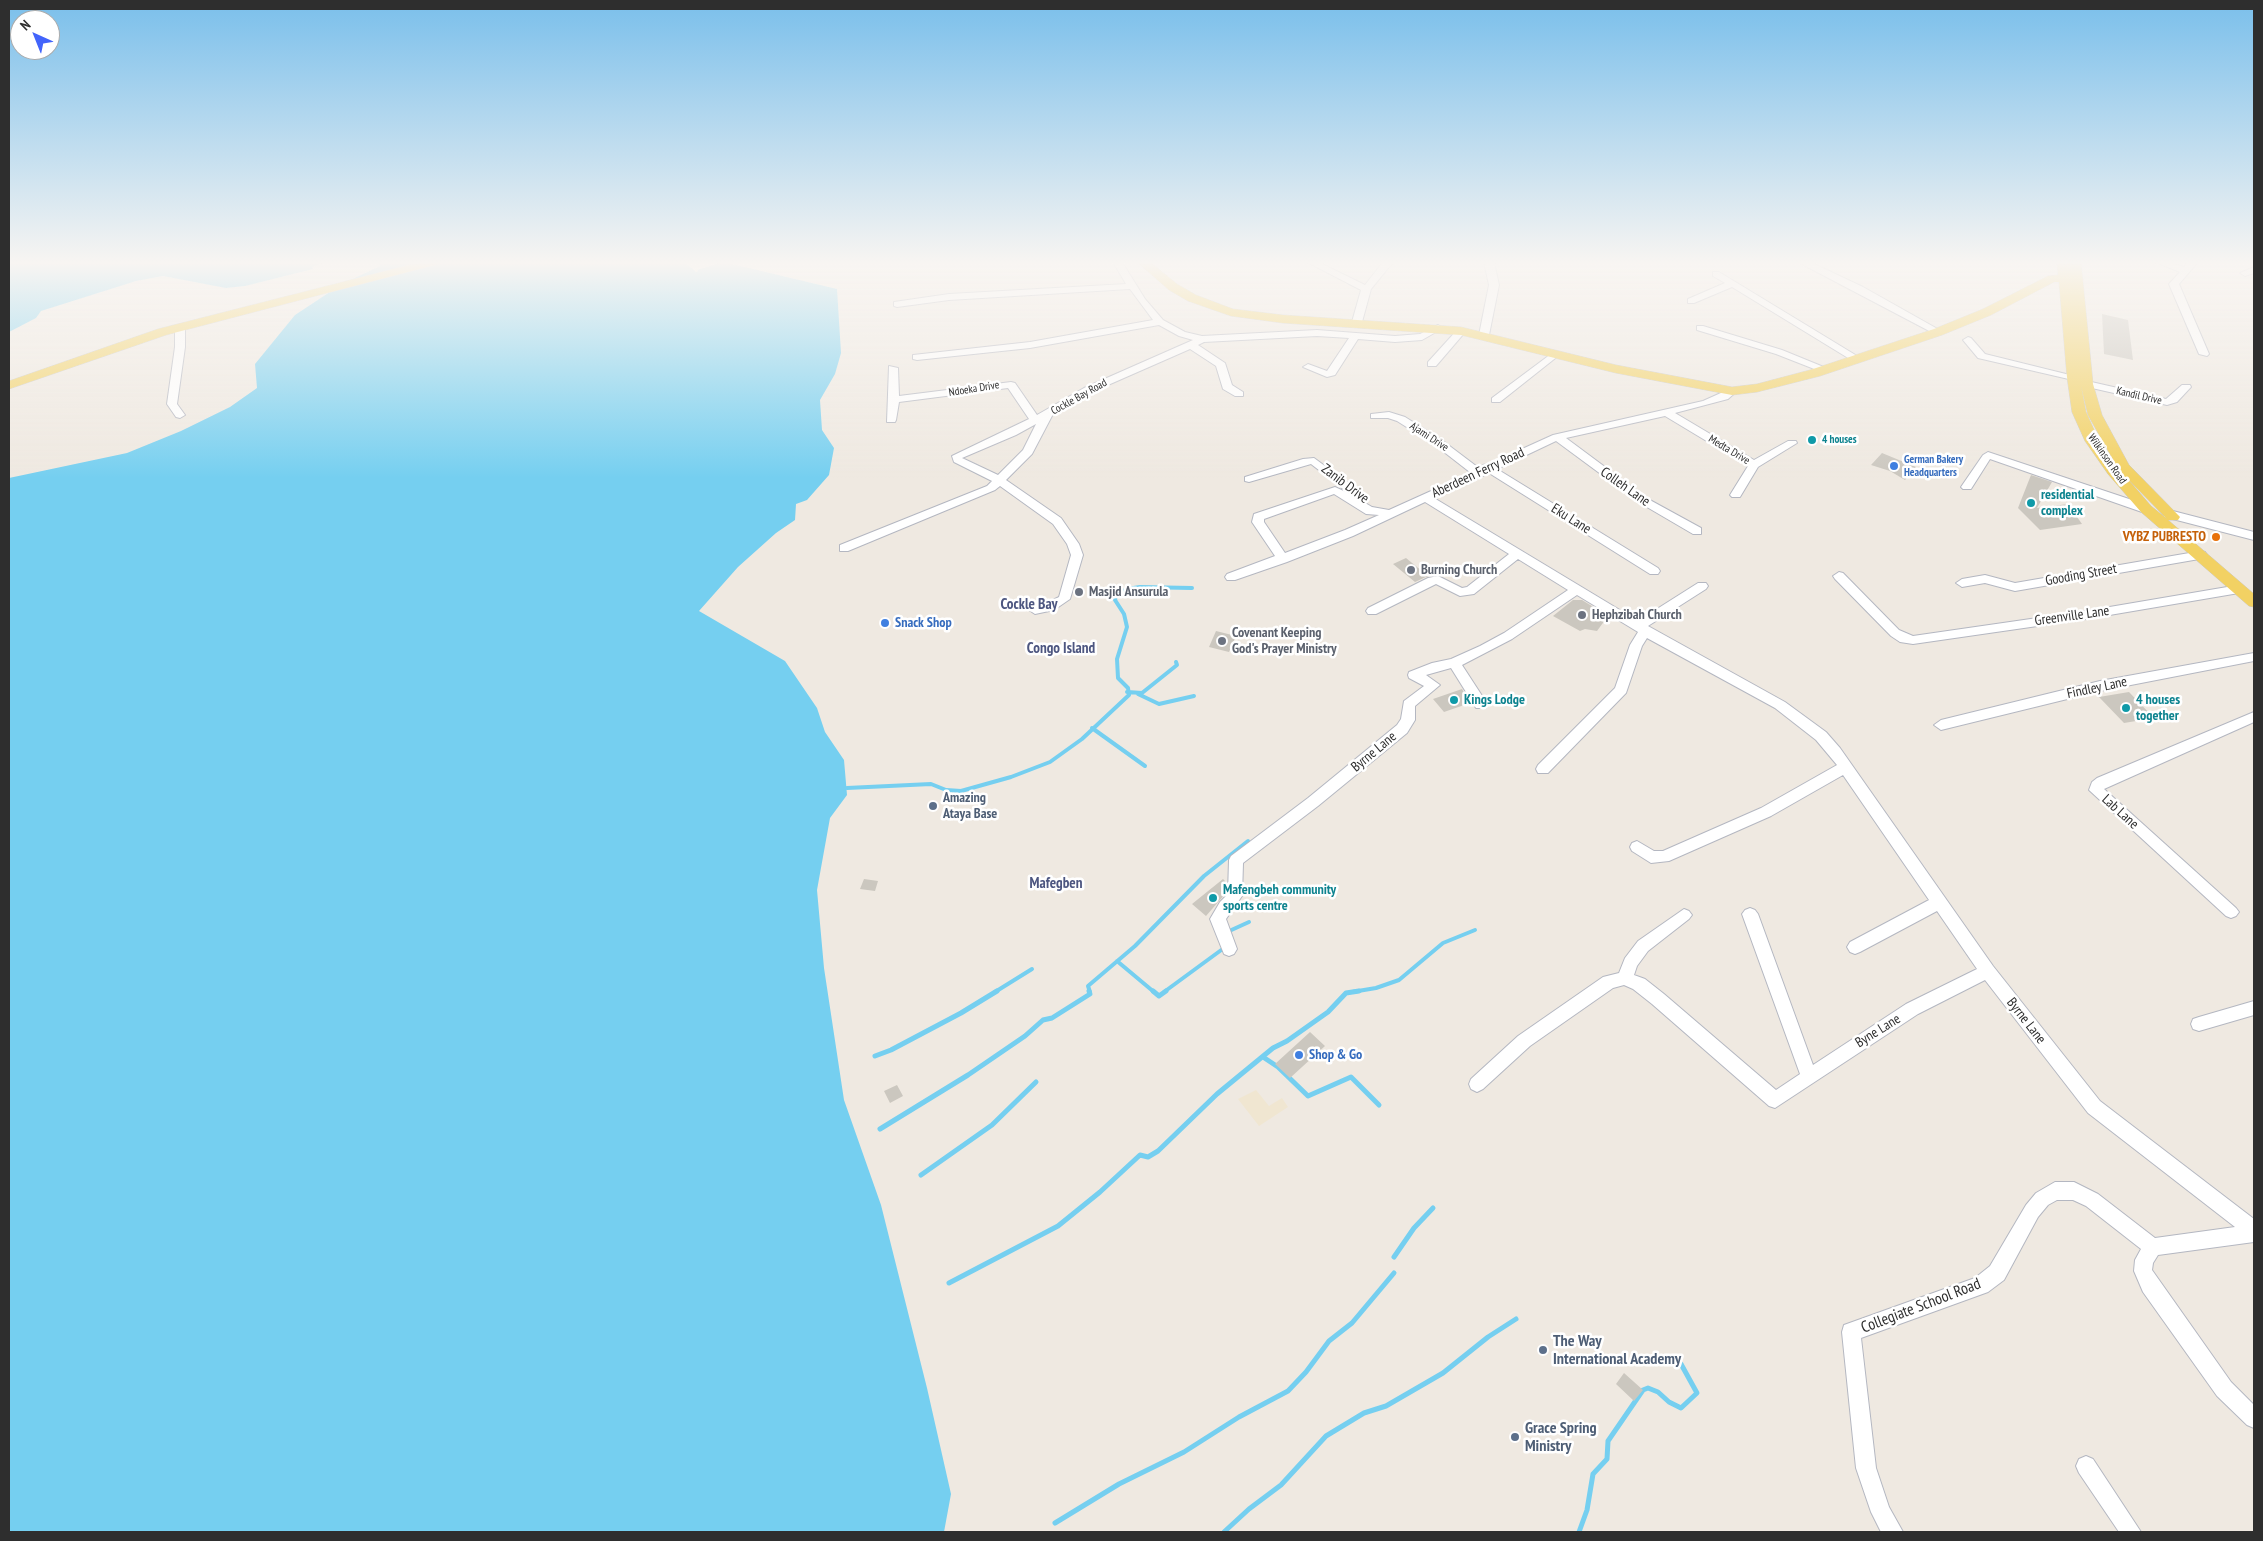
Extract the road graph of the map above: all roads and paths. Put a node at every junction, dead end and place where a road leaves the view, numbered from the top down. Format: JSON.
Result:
{"nodes":[{"id":1,"x":157,"y":334,"type":"edge"},
{"id":2,"x":180,"y":334,"type":"edge"},
{"id":3,"x":1093,"y":334,"type":"edge"},
{"id":4,"x":1182,"y":334,"type":"edge"},
{"id":5,"x":1302,"y":334,"type":"edge"},
{"id":6,"x":1325,"y":334,"type":"edge"},
{"id":7,"x":1427,"y":334,"type":"edge"},
{"id":8,"x":1458,"y":334,"type":"edge"},
{"id":9,"x":1478,"y":334,"type":"edge"},
{"id":10,"x":1718,"y":334,"type":"edge"},
{"id":11,"x":1815,"y":334,"type":"edge"},
{"id":12,"x":1932,"y":334,"type":"edge"},
{"id":13,"x":2069,"y":334,"type":"edge"},
{"id":14,"x":2076,"y":334,"type":"edge"},
{"id":15,"x":2195,"y":334,"type":"edge"},
{"id":16,"x":1484,"y":335,"type":"joint"},
{"id":17,"x":1354,"y":337,"type":"junction"},
{"id":18,"x":1202,"y":340,"type":"junction"},
{"id":19,"x":1968,"y":340,"type":"dead end"},
{"id":20,"x":1191,"y":345,"type":"junction"},
{"id":21,"x":1555,"y":354,"type":"junction"},
{"id":22,"x":2204,"y":354,"type":"dead end"},
{"id":23,"x":917,"y":357,"type":"dead end"},
{"id":24,"x":1857,"y":359,"type":"junction"},
{"id":25,"x":1432,"y":364,"type":"dead end"},
{"id":26,"x":1308,"y":367,"type":"dead end"},
{"id":27,"x":893,"y":368,"type":"dead end"},
{"id":28,"x":1826,"y":370,"type":"junction"},
{"id":29,"x":2073,"y":377,"type":"junction"},
{"id":30,"x":2087,"y":384,"type":"junction"},
{"id":31,"x":9,"y":385,"type":"edge"},
{"id":32,"x":2186,"y":387,"type":"dead end"},
{"id":33,"x":1732,"y":391,"type":"junction"},
{"id":34,"x":1239,"y":394,"type":"dead end"},
{"id":35,"x":894,"y":400,"type":"junction"},
{"id":36,"x":1496,"y":400,"type":"dead end"},
{"id":37,"x":1666,"y":412,"type":"junction"},
{"id":38,"x":1048,"y":414,"type":"junction"},
{"id":39,"x":180,"y":415,"type":"dead end"},
{"id":40,"x":1375,"y":416,"type":"dead end"},
{"id":41,"x":891,"y":420,"type":"dead end"},
{"id":42,"x":1036,"y":421,"type":"junction"},
{"id":43,"x":1557,"y":437,"type":"junction"},
{"id":44,"x":1792,"y":443,"type":"dead end"},
{"id":45,"x":1754,"y":465,"type":"junction"},
{"id":46,"x":1482,"y":470,"type":"junction"},
{"id":47,"x":1249,"y":479,"type":"dead end"},
{"id":48,"x":1000,"y":481,"type":"junction"},
{"id":49,"x":1967,"y":487,"type":"dead end"},
{"id":50,"x":1736,"y":495,"type":"dead end"},
{"id":51,"x":1426,"y":497,"type":"junction"},
{"id":52,"x":2146,"y":509,"type":"junction"},
{"id":53,"x":1386,"y":513,"type":"junction"},
{"id":54,"x":2169,"y":514,"type":"junction"},
{"id":55,"x":1698,"y":531,"type":"dead end"},
{"id":56,"x":2254,"y":536,"type":"edge"},
{"id":57,"x":844,"y":548,"type":"dead end"},
{"id":58,"x":1516,"y":554,"type":"junction"},
{"id":59,"x":2201,"y":555,"type":"junction"},
{"id":60,"x":1283,"y":559,"type":"junction"},
{"id":61,"x":1654,"y":571,"type":"dead end"},
{"id":62,"x":1839,"y":576,"type":"dead end"},
{"id":63,"x":1231,"y":577,"type":"dead end"},
{"id":64,"x":1962,"y":583,"type":"dead end"},
{"id":65,"x":1702,"y":586,"type":"dead end"},
{"id":66,"x":2254,"y":588,"type":"edge"},
{"id":67,"x":2239,"y":589,"type":"junction"},
{"id":68,"x":1576,"y":590,"type":"junction"},
{"id":69,"x":2254,"y":602,"type":"edge"},
{"id":70,"x":1035,"y":610,"type":"dead end"},
{"id":71,"x":1372,"y":611,"type":"dead end"},
{"id":72,"x":1642,"y":628,"type":"junction"},
{"id":73,"x":2254,"y":657,"type":"edge"},
{"id":74,"x":1454,"y":663,"type":"junction"},
{"id":75,"x":1481,"y":705,"type":"dead end"},
{"id":76,"x":2254,"y":717,"type":"edge"},
{"id":77,"x":1941,"y":725,"type":"dead end"},
{"id":78,"x":1845,"y":767,"type":"junction"},
{"id":79,"x":1543,"y":769,"type":"dead end"},
{"id":80,"x":1637,"y":847,"type":"dead end"},
{"id":81,"x":1939,"y":902,"type":"junction"},
{"id":82,"x":2231,"y":912,"type":"dead end"},
{"id":83,"x":1750,"y":914,"type":"dead end"},
{"id":84,"x":1684,"y":916,"type":"dead end"},
{"id":85,"x":1855,"y":947,"type":"dead end"},
{"id":86,"x":1229,"y":949,"type":"dead end"},
{"id":87,"x":1987,"y":971,"type":"junction"},
{"id":88,"x":1625,"y":978,"type":"junction"},
{"id":89,"x":2254,"y":1008,"type":"edge"},
{"id":90,"x":2199,"y":1024,"type":"dead end"},
{"id":91,"x":1809,"y":1076,"type":"junction"},
{"id":92,"x":1477,"y":1084,"type":"dead end"},
{"id":93,"x":2254,"y":1231,"type":"edge"},
{"id":94,"x":2153,"y":1247,"type":"junction"},
{"id":95,"x":2254,"y":1418,"type":"edge"},
{"id":96,"x":2086,"y":1466,"type":"dead end"},
{"id":97,"x":1893,"y":1532,"type":"edge"},
{"id":98,"x":2131,"y":1532,"type":"edge"}],
"edges":[{"from":1,"to":31,"type":"main road"},
{"from":2,"to":39,"type":"street"},
{"from":3,"to":23,"type":"street"},
{"from":4,"to":18,"type":"street","name":"Cockle Bay Road"},
{"from":5,"to":18,"type":"street","name":"Cockle Bay Road"},
{"from":6,"to":17,"type":"street","name":"Cockle Bay Road"},
{"from":7,"to":17,"type":"street","name":"Cockle Bay Road"},
{"from":8,"to":25,"type":"street"},
{"from":9,"to":16,"type":"main road"},
{"from":10,"to":28,"type":"street"},
{"from":11,"to":24,"type":"street"},
{"from":12,"to":24,"type":"main road"},
{"from":13,"to":29,"type":"main road","name":"Wilkinson Road"},
{"from":14,"to":30,"type":"main road","name":"Wilkinson Road"},
{"from":15,"to":22,"type":"street"},
{"from":16,"to":21,"type":"main road"},
{"from":17,"to":26,"type":"street"},
{"from":18,"to":20,"type":"street","name":"Cockle Bay Road"},
{"from":19,"to":29,"type":"street"},
{"from":20,"to":34,"type":"street"},
{"from":20,"to":38,"type":"street","name":"Cockle Bay Road"},
{"from":21,"to":33,"type":"main road"},
{"from":21,"to":36,"type":"street"},
{"from":24,"to":28,"type":"main road"},
{"from":27,"to":35,"type":"street"},
{"from":28,"to":33,"type":"main road"},
{"from":29,"to":52,"type":"main road","name":"Wilkinson Road"},
{"from":30,"to":32,"type":"street","name":"Kandil Drive"},
{"from":30,"to":54,"type":"main road","name":"Wilkinson Road"},
{"from":33,"to":37,"type":"street","name":"Aberdeen Ferry Road"},
{"from":35,"to":41,"type":"street"},
{"from":35,"to":42,"type":"street","name":"Ndoeka Drive"},
{"from":37,"to":43,"type":"street","name":"Aberdeen Ferry Road"},
{"from":37,"to":45,"type":"street","name":"Medta Drive"},
{"from":38,"to":42,"type":"street","name":"Cockle Bay Road"},
{"from":38,"to":48,"type":"street"},
{"from":40,"to":46,"type":"street","name":"Ajami Drive"},
{"from":42,"to":48,"type":"street","name":"Cockle Bay Road"},
{"from":43,"to":46,"type":"street","name":"Aberdeen Ferry Road"},
{"from":43,"to":55,"type":"street","name":"Colleh Lane"},
{"from":44,"to":45,"type":"street","name":"Medta Drive"},
{"from":45,"to":50,"type":"street"},
{"from":46,"to":51,"type":"street","name":"Aberdeen Ferry Road"},
{"from":46,"to":61,"type":"street","name":"Eku Lane"},
{"from":47,"to":53,"type":"street","name":"Zanib Drive"},
{"from":48,"to":57,"type":"street"},
{"from":48,"to":70,"type":"street"},
{"from":49,"to":52,"type":"street"},
{"from":51,"to":53,"type":"street","name":"Aberdeen Ferry Road"},
{"from":51,"to":58,"type":"street","name":"Byrne Lane"},
{"from":52,"to":59,"type":"main road","name":"Wilkinson Road"},
{"from":53,"to":60,"type":"street","name":"Aberdeen Ferry Road"},
{"from":53,"to":60,"type":"street"},
{"from":54,"to":56,"type":"street"},
{"from":54,"to":66,"type":"main road","name":"Wilkinson Road"},
{"from":58,"to":68,"type":"street","name":"Byrne Lane"},
{"from":58,"to":71,"type":"street"},
{"from":59,"to":64,"type":"street","name":"Gooding Street"},
{"from":59,"to":67,"type":"main road","name":"Wilkinson Road"},
{"from":60,"to":63,"type":"street","name":"Aberdeen Ferry Road"},
{"from":62,"to":67,"type":"street","name":"Greenville Lane"},
{"from":65,"to":72,"type":"street"},
{"from":67,"to":69,"type":"main road","name":"Wilkinson Road"},
{"from":68,"to":72,"type":"street","name":"Byrne Lane"},
{"from":68,"to":74,"type":"street","name":"Byrne Lane"},
{"from":72,"to":78,"type":"street","name":"Byrne Lane"},
{"from":72,"to":79,"type":"street"},
{"from":73,"to":77,"type":"street","name":"Findley Lane"},
{"from":74,"to":75,"type":"street"},
{"from":74,"to":86,"type":"street","name":"Byrne Lane"},
{"from":76,"to":82,"type":"street","name":"Lab Lane"},
{"from":78,"to":80,"type":"street"},
{"from":78,"to":81,"type":"street","name":"Byrne Lane"},
{"from":81,"to":85,"type":"street"},
{"from":81,"to":87,"type":"street","name":"Byrne Lane"},
{"from":83,"to":91,"type":"street"},
{"from":84,"to":88,"type":"street"},
{"from":87,"to":91,"type":"street","name":"Byne Lane"},
{"from":87,"to":93,"type":"street","name":"Byrne Lane"},
{"from":88,"to":91,"type":"street","name":"Byne Lane"},
{"from":88,"to":92,"type":"street"},
{"from":89,"to":90,"type":"street"},
{"from":93,"to":94,"type":"street"},
{"from":94,"to":95,"type":"street"},
{"from":94,"to":97,"type":"street","name":"Collegiate School Road"},
{"from":96,"to":98,"type":"street"}]}
